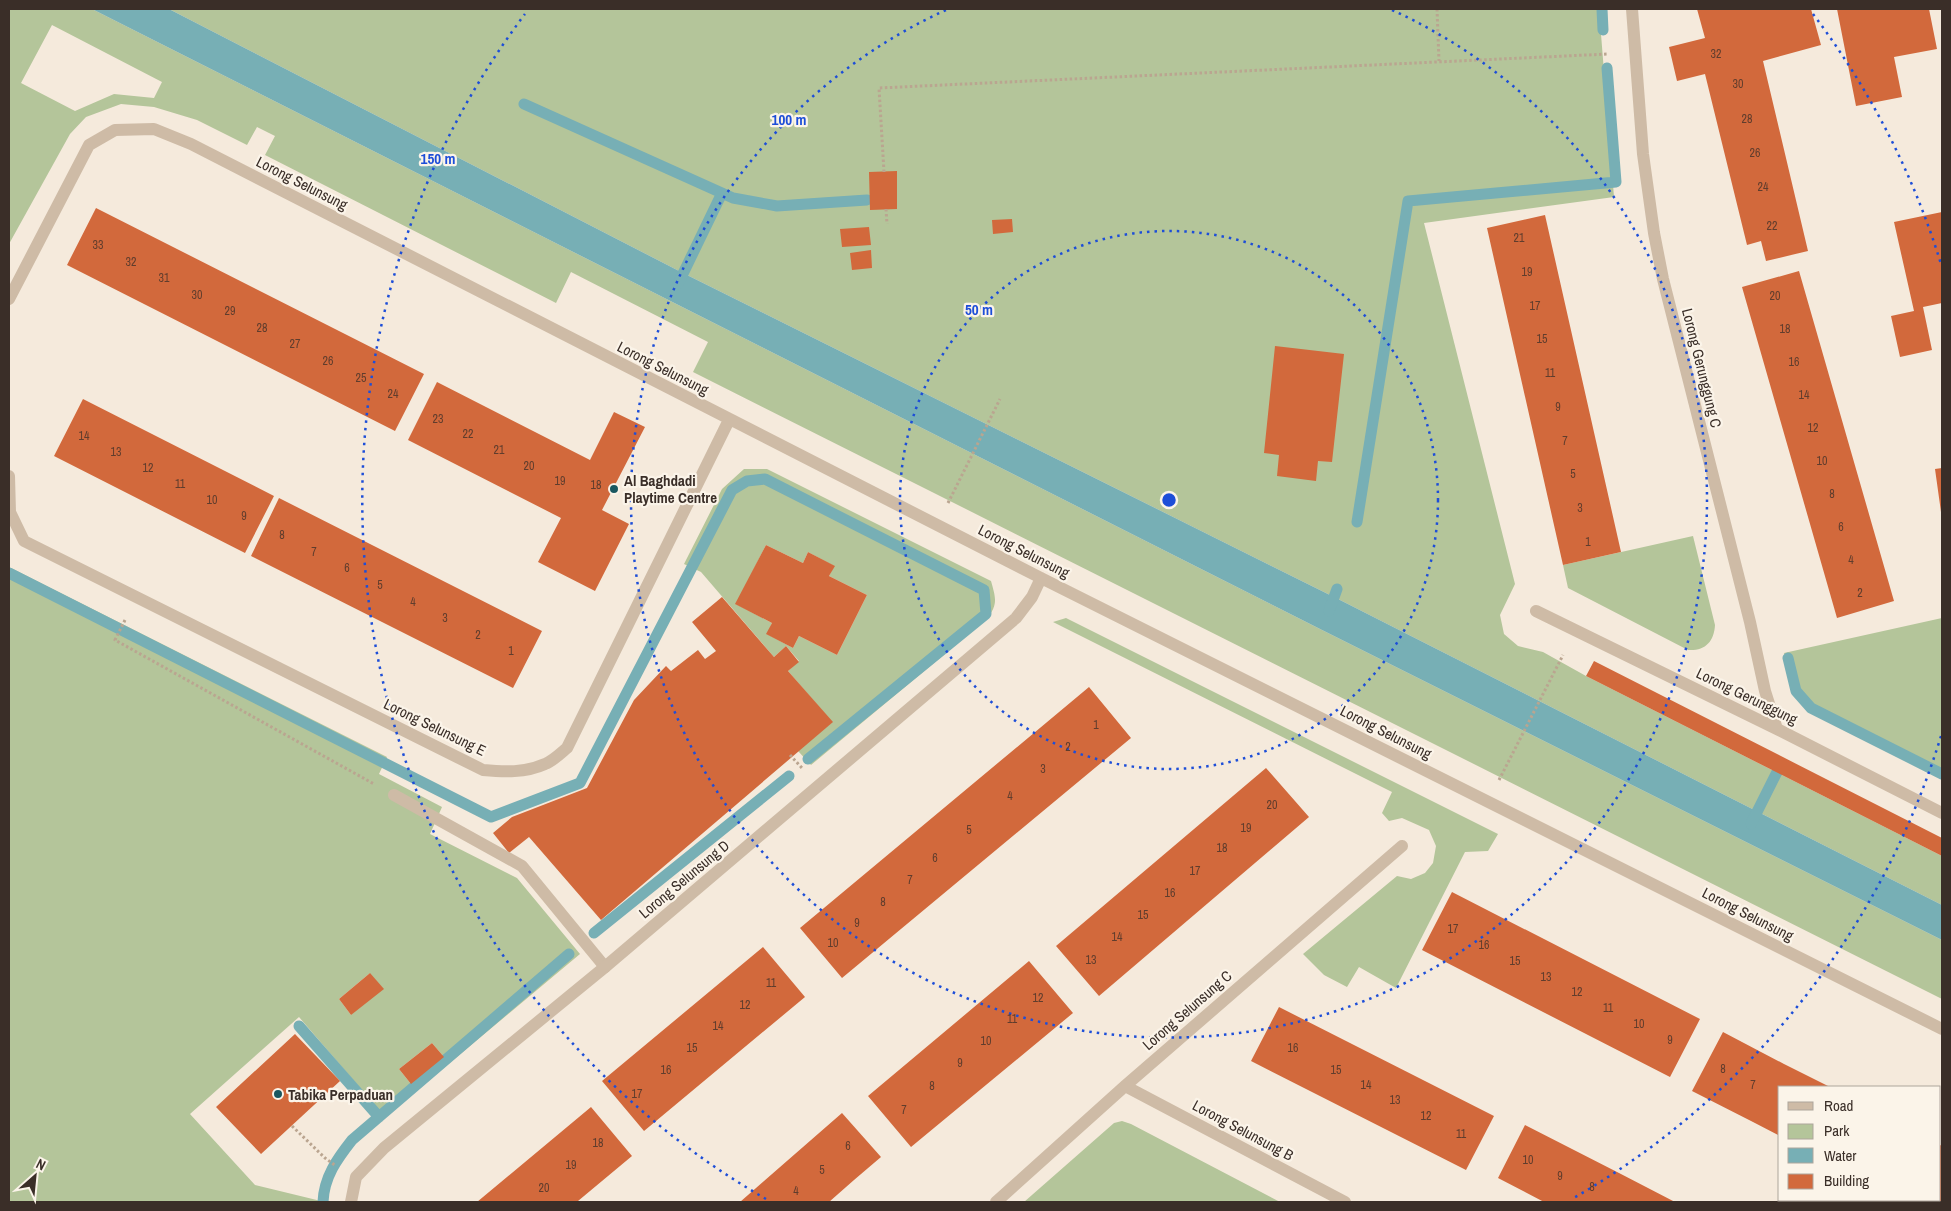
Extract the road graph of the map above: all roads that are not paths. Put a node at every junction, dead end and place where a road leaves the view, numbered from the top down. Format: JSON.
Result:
{"nodes":[{"id":1,"x":1632,"y":9,"type":"edge"},
{"id":2,"x":9,"y":299,"type":"edge"},
{"id":3,"x":729,"y":420,"type":"junction"},
{"id":4,"x":9,"y":476,"type":"edge"},
{"id":5,"x":1042,"y":578,"type":"junction"},
{"id":6,"x":1536,"y":611,"type":"dead end"},
{"id":7,"x":1777,"y":729,"type":"junction"},
{"id":8,"x":394,"y":795,"type":"road end"},
{"id":9,"x":1942,"y":813,"type":"edge"},
{"id":10,"x":1402,"y":846,"type":"dead end"},
{"id":11,"x":605,"y":967,"type":"junction"},
{"id":12,"x":1942,"y":1029,"type":"edge"},
{"id":13,"x":1125,"y":1086,"type":"junction"},
{"id":14,"x":351,"y":1202,"type":"edge"},
{"id":15,"x":996,"y":1202,"type":"edge"},
{"id":16,"x":1345,"y":1202,"type":"edge"}],
"edges":[{"from":1,"to":7,"type":"street","name":"Lorong Gerunggung C"},
{"from":2,"to":3,"type":"street","name":"Lorong Selunsung"},
{"from":3,"to":4,"type":"street","name":"Lorong Selunsung E"},
{"from":3,"to":5,"type":"street","name":"Lorong Selunsung"},
{"from":5,"to":11,"type":"street","name":"Lorong Selunsung D"},
{"from":5,"to":12,"type":"street","name":"Lorong Selunsung"},
{"from":6,"to":7,"type":"street","name":"Lorong Gerunggung"},
{"from":7,"to":9,"type":"street","name":"Lorong Gerunggung"},
{"from":8,"to":11,"type":"street"},
{"from":10,"to":13,"type":"street","name":"Lorong Selunsung C"},
{"from":11,"to":14,"type":"street","name":"Lorong Selunsung D"},
{"from":13,"to":15,"type":"street","name":"Lorong Selunsung C"},
{"from":13,"to":16,"type":"street","name":"Lorong Selunsung B"}]}
